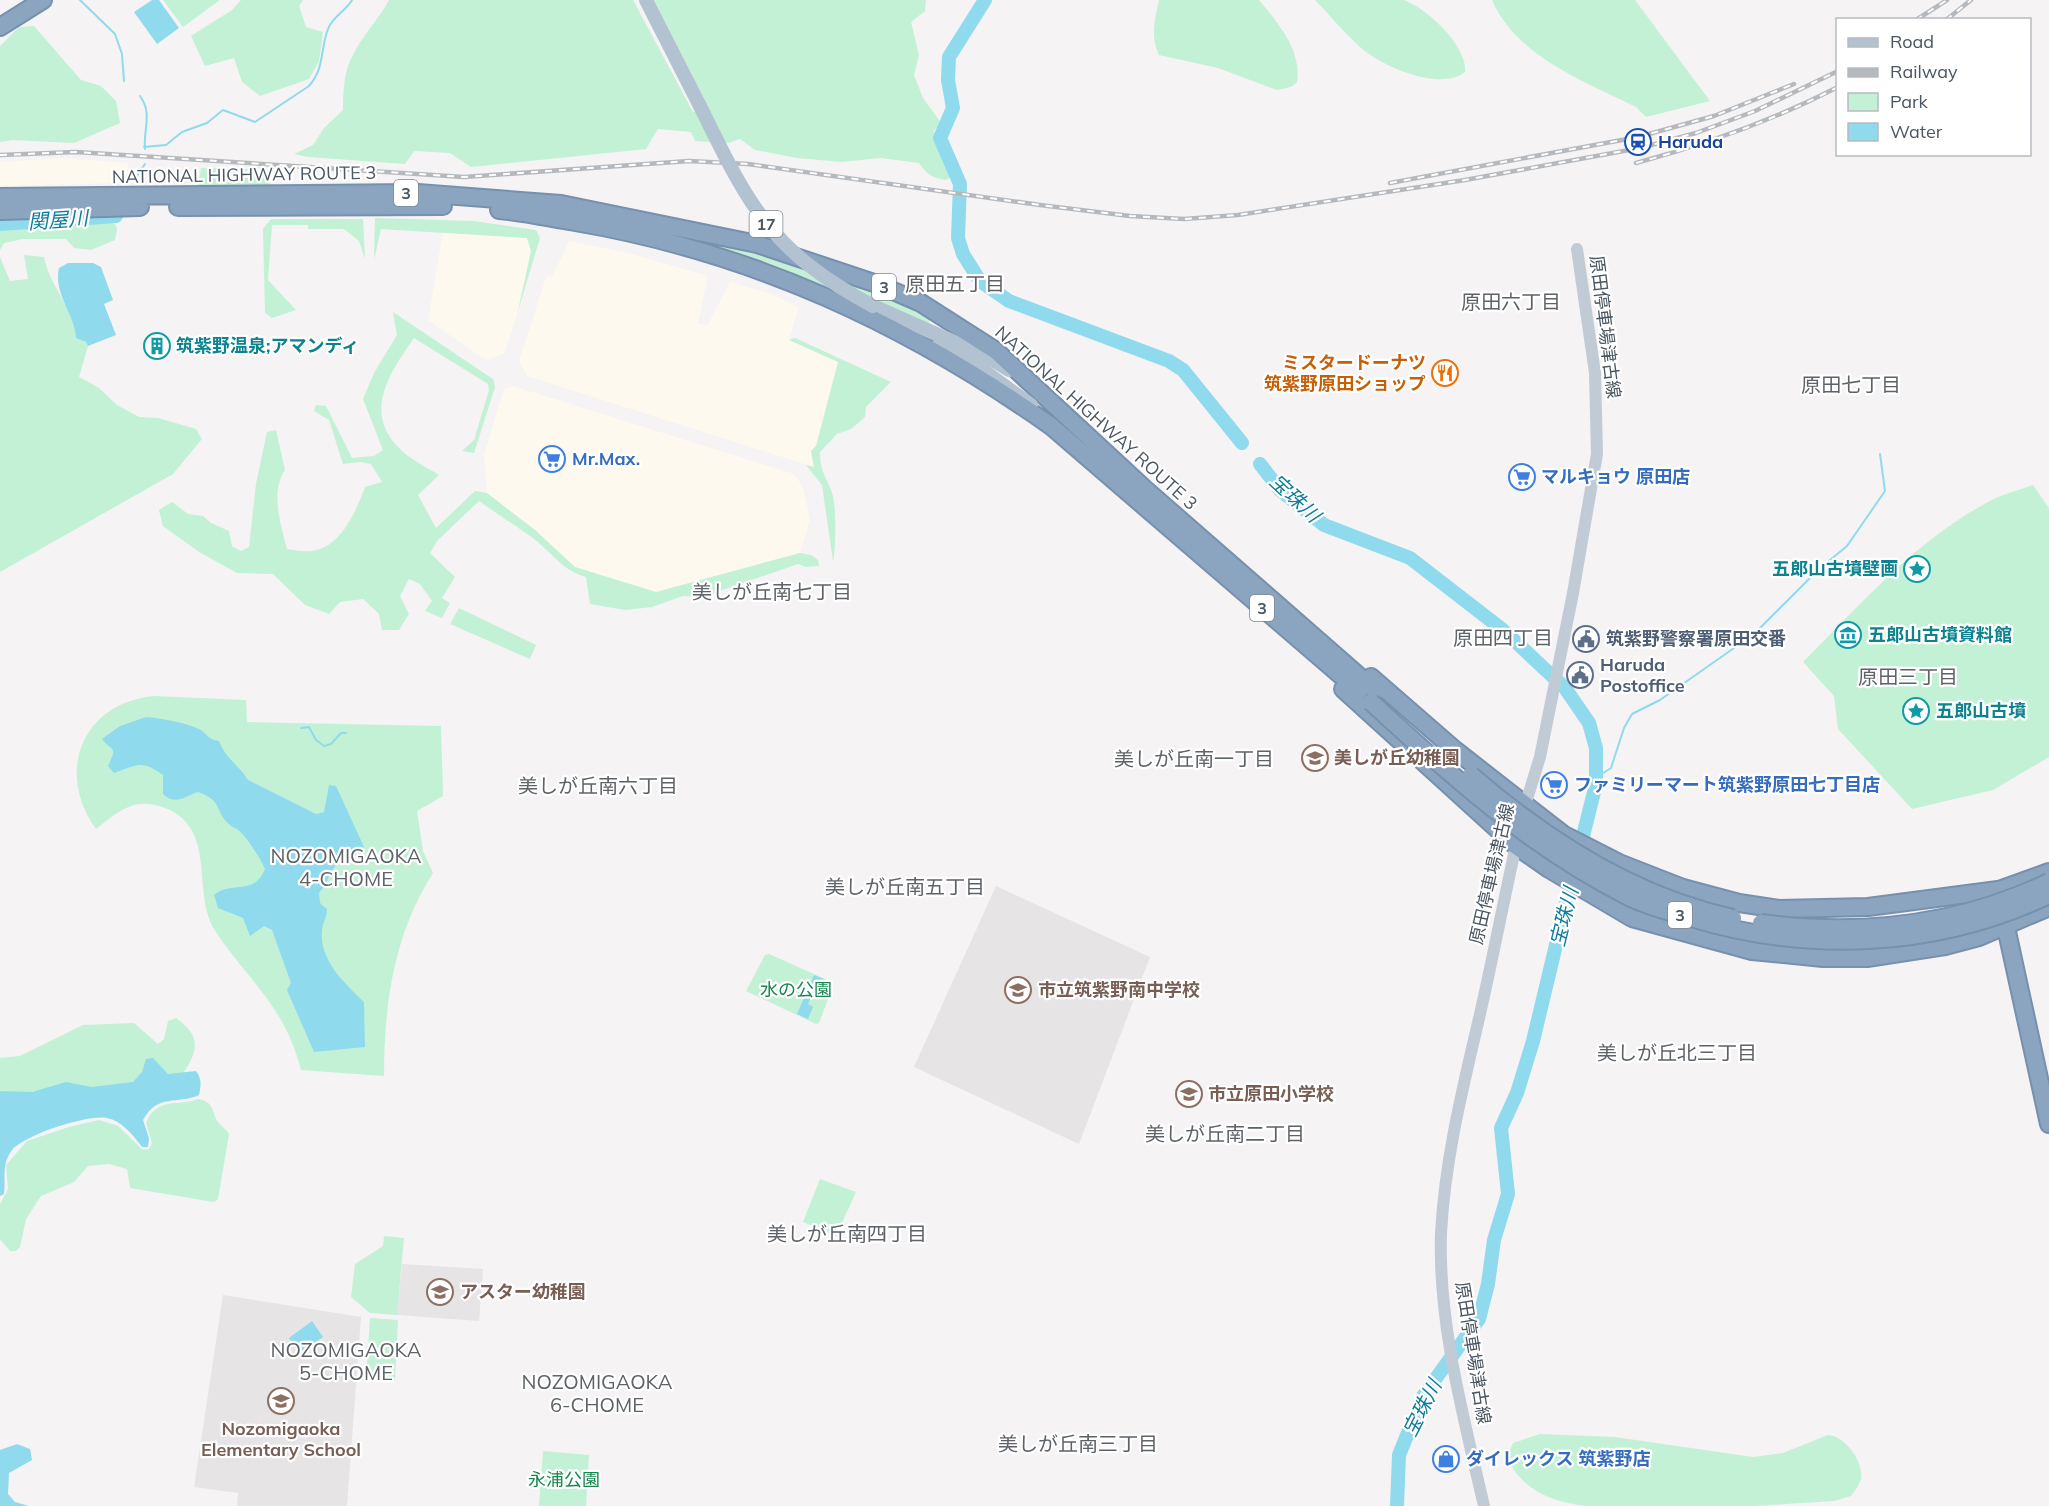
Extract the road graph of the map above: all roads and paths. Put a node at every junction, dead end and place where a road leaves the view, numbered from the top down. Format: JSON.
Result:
{"nodes":[{"id":1,"x":24,"y":0,"type":"edge"},
{"id":2,"x":43,"y":0,"type":"edge"},
{"id":3,"x":646,"y":0,"type":"edge"},
{"id":4,"x":0,"y":25,"type":"edge"},
{"id":5,"x":0,"y":197,"type":"edge"},
{"id":6,"x":0,"y":211,"type":"edge"},
{"id":7,"x":1577,"y":249,"type":"dead end"},
{"id":8,"x":890,"y":314,"type":"junction"},
{"id":9,"x":1055,"y":408,"type":"junction"},
{"id":10,"x":1051,"y":426,"type":"junction"},
{"id":11,"x":1139,"y":493,"type":"junction"},
{"id":12,"x":1165,"y":512,"type":"junction"},
{"id":13,"x":1380,"y":703,"type":"junction"},
{"id":14,"x":1525,"y":805,"type":"junction"},
{"id":15,"x":1544,"y":833,"type":"junction"},
{"id":16,"x":1516,"y":846,"type":"junction"},
{"id":17,"x":2049,"y":872,"type":"edge"},
{"id":18,"x":2049,"y":882,"type":"edge"},
{"id":19,"x":1998,"y":890,"type":"junction"},
{"id":20,"x":2049,"y":895,"type":"edge"},
{"id":21,"x":1629,"y":897,"type":"junction"},
{"id":22,"x":2049,"y":907,"type":"edge"},
{"id":23,"x":2006,"y":926,"type":"junction"},
{"id":24,"x":1930,"y":950,"type":"junction"},
{"id":25,"x":2049,"y":1124,"type":"edge"},
{"id":26,"x":1484,"y":1506,"type":"edge"}],
"edges":[{"from":1,"to":4,"type":"highway"},
{"from":2,"to":4,"type":"highway"},
{"from":3,"to":8,"type":"main road","number":"17","bridge":true},
{"from":5,"to":9,"type":"highway","name":"NATIONAL HIGHWAY ROUTE 3","number":"3"},
{"from":6,"to":10,"type":"highway","name":"NATIONAL HIGHWAY ROUTE 3","number":"3"},
{"from":7,"to":14,"type":"main road","name":"原田停車場津古線"},
{"from":8,"to":9,"type":"main road","number":"17"},
{"from":8,"to":10,"type":"main road","number":"17"},
{"from":9,"to":11,"type":"highway","name":"NATIONAL HIGHWAY ROUTE 3","number":"3"},
{"from":10,"to":11,"type":"highway","name":"NATIONAL HIGHWAY ROUTE 3","number":"3"},
{"from":11,"to":12,"type":"highway","name":"NATIONAL HIGHWAY ROUTE 3","number":"3"},
{"from":12,"to":13,"type":"highway","name":"NATIONAL HIGHWAY ROUTE 3","number":"3"},
{"from":12,"to":13,"type":"highway","name":"NATIONAL HIGHWAY ROUTE 3","number":"3"},
{"from":13,"to":14,"type":"highway"},
{"from":13,"to":15,"type":"highway","name":"NATIONAL HIGHWAY ROUTE 3","number":"3","bridge":true},
{"from":13,"to":16,"type":"highway"},
{"from":13,"to":21,"type":"highway","name":"NATIONAL HIGHWAY ROUTE 3","number":"3","bridge":true},
{"from":14,"to":16,"type":"main road","name":"原田停車場津古線"},
{"from":14,"to":19,"type":"highway"},
{"from":15,"to":18,"type":"highway","name":"NATIONAL HIGHWAY ROUTE 3","number":"3","bridge":true},
{"from":15,"to":19,"type":"highway","bridge":true},
{"from":16,"to":24,"type":"highway"},
{"from":16,"to":26,"type":"main road","name":"原田停車場津古線"},
{"from":17,"to":19,"type":"highway"},
{"from":19,"to":23,"type":"highway"},
{"from":20,"to":21,"type":"highway","name":"NATIONAL HIGHWAY ROUTE 3","number":"3","bridge":true},
{"from":21,"to":24,"type":"highway"},
{"from":22,"to":23,"type":"highway"},
{"from":23,"to":24,"type":"highway"},
{"from":23,"to":25,"type":"highway"}]}
